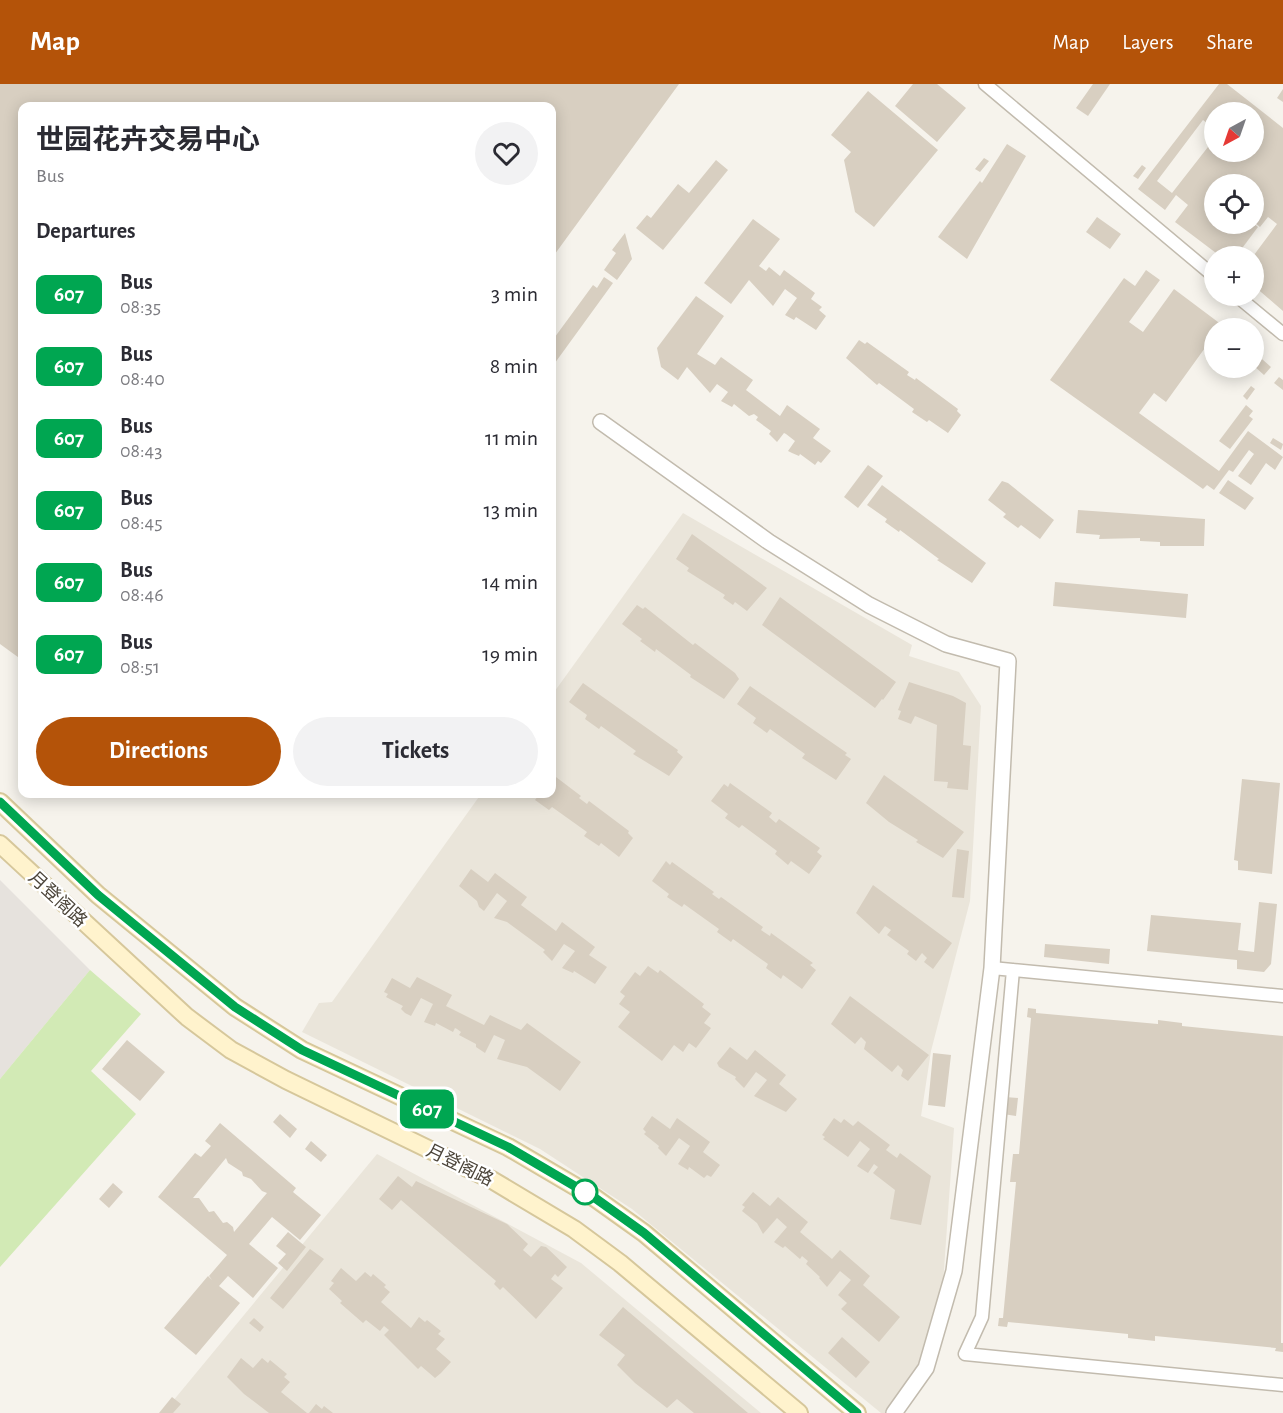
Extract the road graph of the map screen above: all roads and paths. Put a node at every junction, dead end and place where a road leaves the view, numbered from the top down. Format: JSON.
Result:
{"nodes":[{"id":1,"x":985,"y":84,"type":"edge"},
{"id":2,"x":1204,"y":268,"type":"edge"},
{"id":3,"x":1249,"y":306,"type":"edge"},
{"id":4,"x":1283,"y":334,"type":"edge"},
{"id":5,"x":601,"y":422,"type":"dead end"},
{"id":6,"x":0,"y":802,"type":"edge"},
{"id":7,"x":0,"y":844,"type":"edge"},
{"id":8,"x":992,"y":968,"type":"junction"},
{"id":9,"x":1013,"y":970,"type":"junction"},
{"id":10,"x":1283,"y":996,"type":"edge"},
{"id":11,"x":1283,"y":1385,"type":"edge"},
{"id":12,"x":799,"y":1413,"type":"edge"},
{"id":13,"x":857,"y":1413,"type":"edge"},
{"id":14,"x":894,"y":1413,"type":"edge"}],
"edges":[{"from":1,"to":2,"type":"street"},
{"from":3,"to":4,"type":"street"},
{"from":5,"to":8,"type":"street"},
{"from":6,"to":13,"type":"main road","name":"月登阁路"},
{"from":7,"to":12,"type":"main road","name":"月登阁路"},
{"from":8,"to":9,"type":"street"},
{"from":8,"to":14,"type":"street"},
{"from":9,"to":10,"type":"street"},
{"from":9,"to":11,"type":"street"}]}
